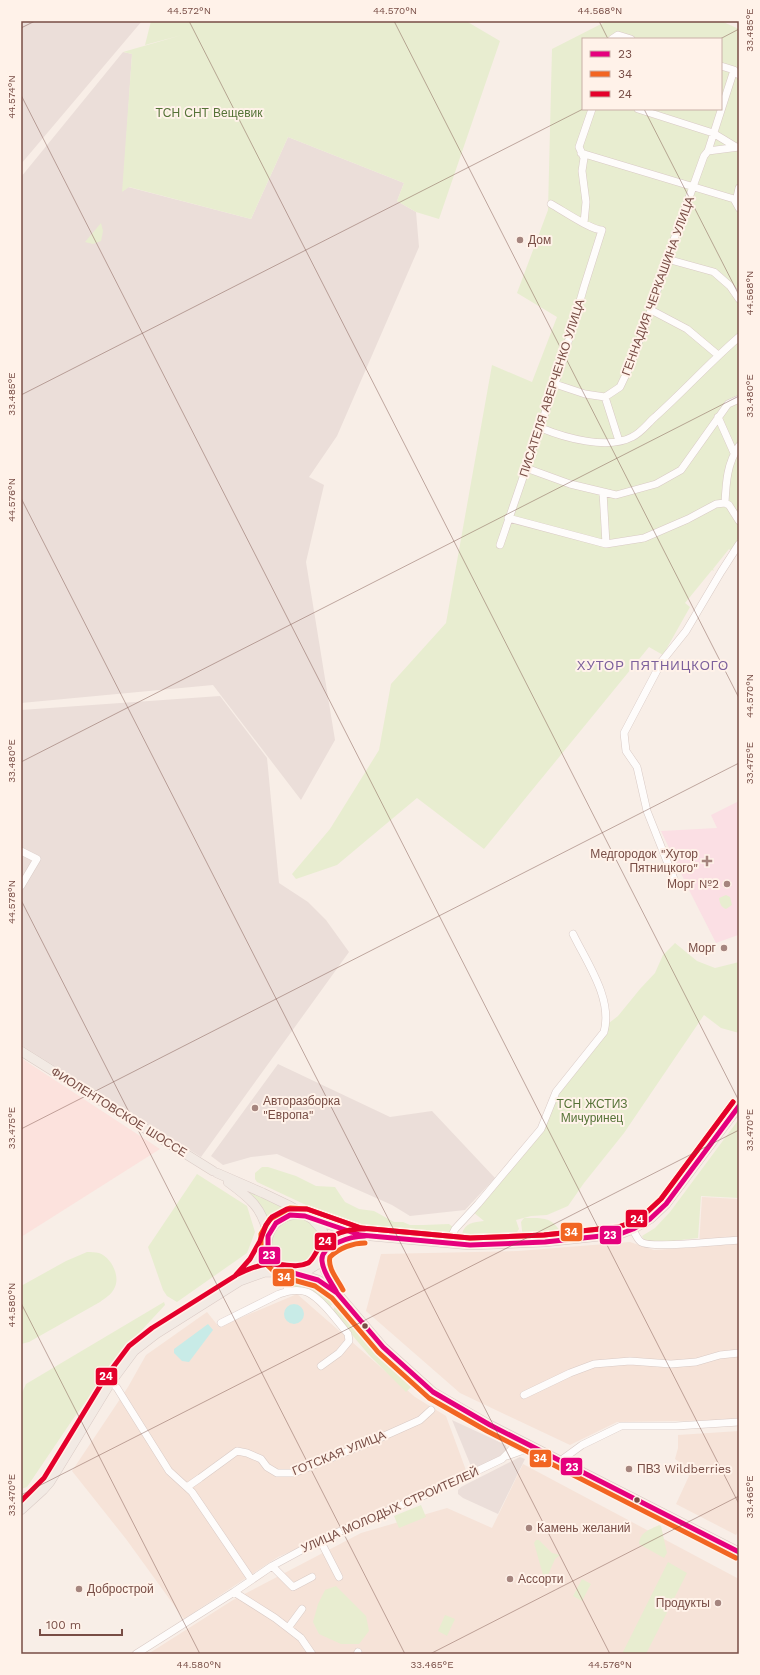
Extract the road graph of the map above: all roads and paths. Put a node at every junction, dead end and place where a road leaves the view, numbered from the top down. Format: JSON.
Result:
{"nodes":[{"id":1,"x":722,"y":66,"type":"edge"},
{"id":2,"x":737,"y":73,"type":"edge"},
{"id":3,"x":592,"y":110,"type":"edge"},
{"id":4,"x":641,"y":110,"type":"edge"},
{"id":5,"x":713,"y":133,"type":"junction"},
{"id":6,"x":738,"y":147,"type":"edge"},
{"id":7,"x":708,"y":151,"type":"junction"},
{"id":8,"x":581,"y":153,"type":"junction"},
{"id":9,"x":694,"y":188,"type":"junction"},
{"id":10,"x":739,"y":188,"type":"edge"},
{"id":11,"x":551,"y":204,"type":"dead end"},
{"id":12,"x":737,"y":205,"type":"edge"},
{"id":13,"x":584,"y":223,"type":"junction"},
{"id":14,"x":667,"y":259,"type":"junction"},
{"id":15,"x":739,"y":299,"type":"edge"},
{"id":16,"x":652,"y":310,"type":"junction"},
{"id":17,"x":739,"y":337,"type":"edge"},
{"id":18,"x":718,"y":355,"type":"junction"},
{"id":19,"x":555,"y":384,"type":"junction"},
{"id":20,"x":606,"y":397,"type":"junction"},
{"id":21,"x":739,"y":399,"type":"edge"},
{"id":22,"x":718,"y":417,"type":"junction"},
{"id":23,"x":541,"y":428,"type":"junction"},
{"id":24,"x":619,"y":441,"type":"junction"},
{"id":25,"x":739,"y":446,"type":"edge"},
{"id":26,"x":734,"y":453,"type":"junction"},
{"id":27,"x":526,"y":468,"type":"junction"},
{"id":28,"x":603,"y":492,"type":"junction"},
{"id":29,"x":727,"y":504,"type":"junction"},
{"id":30,"x":508,"y":518,"type":"junction"},
{"id":31,"x":739,"y":521,"type":"edge"},
{"id":32,"x":606,"y":544,"type":"junction"},
{"id":33,"x":739,"y":544,"type":"edge"},
{"id":34,"x":500,"y":545,"type":"dead end"},
{"id":35,"x":21,"y":851,"type":"edge"},
{"id":36,"x":676,"y":884,"type":"dead end"},
{"id":37,"x":21,"y":886,"type":"edge"},
{"id":38,"x":572,"y":934,"type":"dead end"},
{"id":39,"x":21,"y":1051,"type":"edge"},
{"id":40,"x":739,"y":1106,"type":"edge"},
{"id":41,"x":215,"y":1172,"type":"junction"},
{"id":42,"x":309,"y":1217,"type":"junction"},
{"id":43,"x":633,"y":1229,"type":"junction"},
{"id":44,"x":360,"y":1235,"type":"junction"},
{"id":45,"x":268,"y":1240,"type":"junction"},
{"id":46,"x":739,"y":1240,"type":"edge"},
{"id":47,"x":441,"y":1243,"type":"junction"},
{"id":48,"x":323,"y":1255,"type":"junction"},
{"id":49,"x":293,"y":1273,"type":"junction"},
{"id":50,"x":240,"y":1281,"type":"junction"},
{"id":51,"x":287,"y":1291,"type":"junction"},
{"id":52,"x":337,"y":1293,"type":"junction"},
{"id":53,"x":221,"y":1323,"type":"dead end"},
{"id":54,"x":739,"y":1353,"type":"edge"},
{"id":55,"x":321,"y":1366,"type":"dead end"},
{"id":56,"x":111,"y":1382,"type":"junction"},
{"id":57,"x":524,"y":1396,"type":"dead end"},
{"id":58,"x":431,"y":1410,"type":"dead end"},
{"id":59,"x":739,"y":1422,"type":"edge"},
{"id":60,"x":517,"y":1439,"type":"junction"},
{"id":61,"x":540,"y":1451,"type":"junction"},
{"id":62,"x":502,"y":1459,"type":"junction"},
{"id":63,"x":560,"y":1462,"type":"junction"},
{"id":64,"x":187,"y":1487,"type":"junction"},
{"id":65,"x":21,"y":1510,"type":"edge"},
{"id":66,"x":320,"y":1540,"type":"junction"},
{"id":67,"x":739,"y":1552,"type":"edge"},
{"id":68,"x":272,"y":1566,"type":"junction"},
{"id":69,"x":312,"y":1577,"type":"dead end"},
{"id":70,"x":339,"y":1577,"type":"dead end"},
{"id":71,"x":251,"y":1579,"type":"junction"},
{"id":72,"x":234,"y":1592,"type":"junction"},
{"id":73,"x":302,"y":1609,"type":"dead end"},
{"id":74,"x":288,"y":1628,"type":"junction"},
{"id":75,"x":136,"y":1654,"type":"edge"},
{"id":76,"x":312,"y":1654,"type":"edge"}],
"edges":[{"from":1,"to":2,"type":"street"},
{"from":2,"to":5,"type":"street","name":"ГЕННАДИЯ ЧЕРКАШИНА УЛИЦА"},
{"from":3,"to":8,"type":"street"},
{"from":4,"to":5,"type":"street"},
{"from":5,"to":6,"type":"street"},
{"from":5,"to":7,"type":"street","name":"ГЕННАДИЯ ЧЕРКАШИНА УЛИЦА"},
{"from":6,"to":7,"type":"street"},
{"from":7,"to":9,"type":"street","name":"ГЕННАДИЯ ЧЕРКАШИНА УЛИЦА"},
{"from":8,"to":9,"type":"street"},
{"from":8,"to":13,"type":"street"},
{"from":9,"to":12,"type":"street"},
{"from":9,"to":14,"type":"street","name":"ГЕННАДИЯ ЧЕРКАШИНА УЛИЦА"},
{"from":10,"to":12,"type":"street"},
{"from":11,"to":13,"type":"street"},
{"from":13,"to":19,"type":"street","name":"ПИСАТЕЛЯ АВЕРЧЕНКО УЛИЦА"},
{"from":14,"to":15,"type":"street"},
{"from":14,"to":16,"type":"street","name":"ГЕННАДИЯ ЧЕРКАШИНА УЛИЦА"},
{"from":16,"to":18,"type":"street"},
{"from":16,"to":20,"type":"street","name":"ГЕННАДИЯ ЧЕРКАШИНА УЛИЦА"},
{"from":17,"to":18,"type":"street"},
{"from":18,"to":24,"type":"street"},
{"from":19,"to":20,"type":"street"},
{"from":19,"to":23,"type":"street","name":"ПИСАТЕЛЯ АВЕРЧЕНКО УЛИЦА"},
{"from":20,"to":24,"type":"street"},
{"from":21,"to":22,"type":"street"},
{"from":22,"to":26,"type":"street"},
{"from":22,"to":28,"type":"street"},
{"from":23,"to":24,"type":"street"},
{"from":23,"to":27,"type":"street","name":"ПИСАТЕЛЯ АВЕРЧЕНКО УЛИЦА"},
{"from":25,"to":26,"type":"street"},
{"from":26,"to":29,"type":"street"},
{"from":27,"to":28,"type":"street"},
{"from":27,"to":30,"type":"street","name":"ПИСАТЕЛЯ АВЕРЧЕНКО УЛИЦА"},
{"from":28,"to":32,"type":"street"},
{"from":29,"to":31,"type":"street"},
{"from":29,"to":32,"type":"street"},
{"from":30,"to":32,"type":"street"},
{"from":30,"to":34,"type":"street","name":"ПИСАТЕЛЯ АВЕРЧЕНКО УЛИЦА"},
{"from":33,"to":36,"type":"street"},
{"from":35,"to":37,"type":"street"},
{"from":38,"to":47,"type":"street"},
{"from":39,"to":41,"type":"main road","name":"ФИОЛЕНТОВСКОЕ ШОССЕ"},
{"from":40,"to":43,"type":"main road","name":"ФИОЛЕНТОВСКОЕ ШОССЕ"},
{"from":41,"to":42,"type":"main road","name":"ФИОЛЕНТОВСКОЕ ШОССЕ"},
{"from":41,"to":45,"type":"main road","name":"ФИОЛЕНТОВСКОЕ ШОССЕ"},
{"from":42,"to":44,"type":"main road","name":"ФИОЛЕНТОВСКОЕ ШОССЕ"},
{"from":42,"to":45,"type":"main road","name":"ФИОЛЕНТОВСКОЕ ШОССЕ"},
{"from":42,"to":48,"type":"main road","name":"ФИОЛЕНТОВСКОЕ ШОССЕ"},
{"from":43,"to":46,"type":"street"},
{"from":43,"to":47,"type":"main road","name":"ФИОЛЕНТОВСКОЕ ШОССЕ"},
{"from":44,"to":47,"type":"main road","name":"ФИОЛЕНТОВСКОЕ ШОССЕ"},
{"from":44,"to":48,"type":"main road","name":"ФИОЛЕНТОВСКОЕ ШОССЕ"},
{"from":45,"to":49,"type":"main road","name":"ФИОЛЕНТОВСКОЕ ШОССЕ"},
{"from":45,"to":50,"type":"main road","name":"ФИОЛЕНТОВСКОЕ ШОССЕ"},
{"from":48,"to":49,"type":"main road","name":"ФИОЛЕНТОВСКОЕ ШОССЕ"},
{"from":48,"to":52,"type":"main road"},
{"from":49,"to":50,"type":"main road","name":"ФИОЛЕНТОВСКОЕ ШОССЕ"},
{"from":49,"to":51,"type":"street"},
{"from":49,"to":52,"type":"main road"},
{"from":50,"to":56,"type":"main road","name":"ФИОЛЕНТОВСКОЕ ШОССЕ"},
{"from":51,"to":53,"type":"street"},
{"from":51,"to":55,"type":"street"},
{"from":52,"to":60,"type":"main road"},
{"from":54,"to":57,"type":"street"},
{"from":56,"to":64,"type":"street"},
{"from":56,"to":65,"type":"main road","name":"ФИОЛЕНТОВСКОЕ ШОССЕ"},
{"from":58,"to":64,"type":"street","name":"ГОТСКАЯ УЛИЦА"},
{"from":59,"to":63,"type":"street"},
{"from":60,"to":61,"type":"main road"},
{"from":60,"to":62,"type":"street","name":"УЛИЦА МОЛОДЫХ СТРОИТЕЛЕЙ"},
{"from":61,"to":62,"type":"street"},
{"from":61,"to":63,"type":"main road"},
{"from":62,"to":66,"type":"street","name":"УЛИЦА МОЛОДЫХ СТРОИТЕЛЕЙ"},
{"from":63,"to":67,"type":"main road"},
{"from":64,"to":71,"type":"street"},
{"from":66,"to":68,"type":"street","name":"УЛИЦА МОЛОДЫХ СТРОИТЕЛЕЙ"},
{"from":66,"to":70,"type":"street"},
{"from":68,"to":69,"type":"street"},
{"from":68,"to":71,"type":"street","name":"УЛИЦА МОЛОДЫХ СТРОИТЕЛЕЙ"},
{"from":71,"to":72,"type":"street","name":"УЛИЦА МОЛОДЫХ СТРОИТЕЛЕЙ"},
{"from":72,"to":74,"type":"street"},
{"from":72,"to":75,"type":"street","name":"УЛИЦА МОЛОДЫХ СТРОИТЕЛЕЙ"},
{"from":73,"to":74,"type":"street"},
{"from":74,"to":76,"type":"street"}]}
